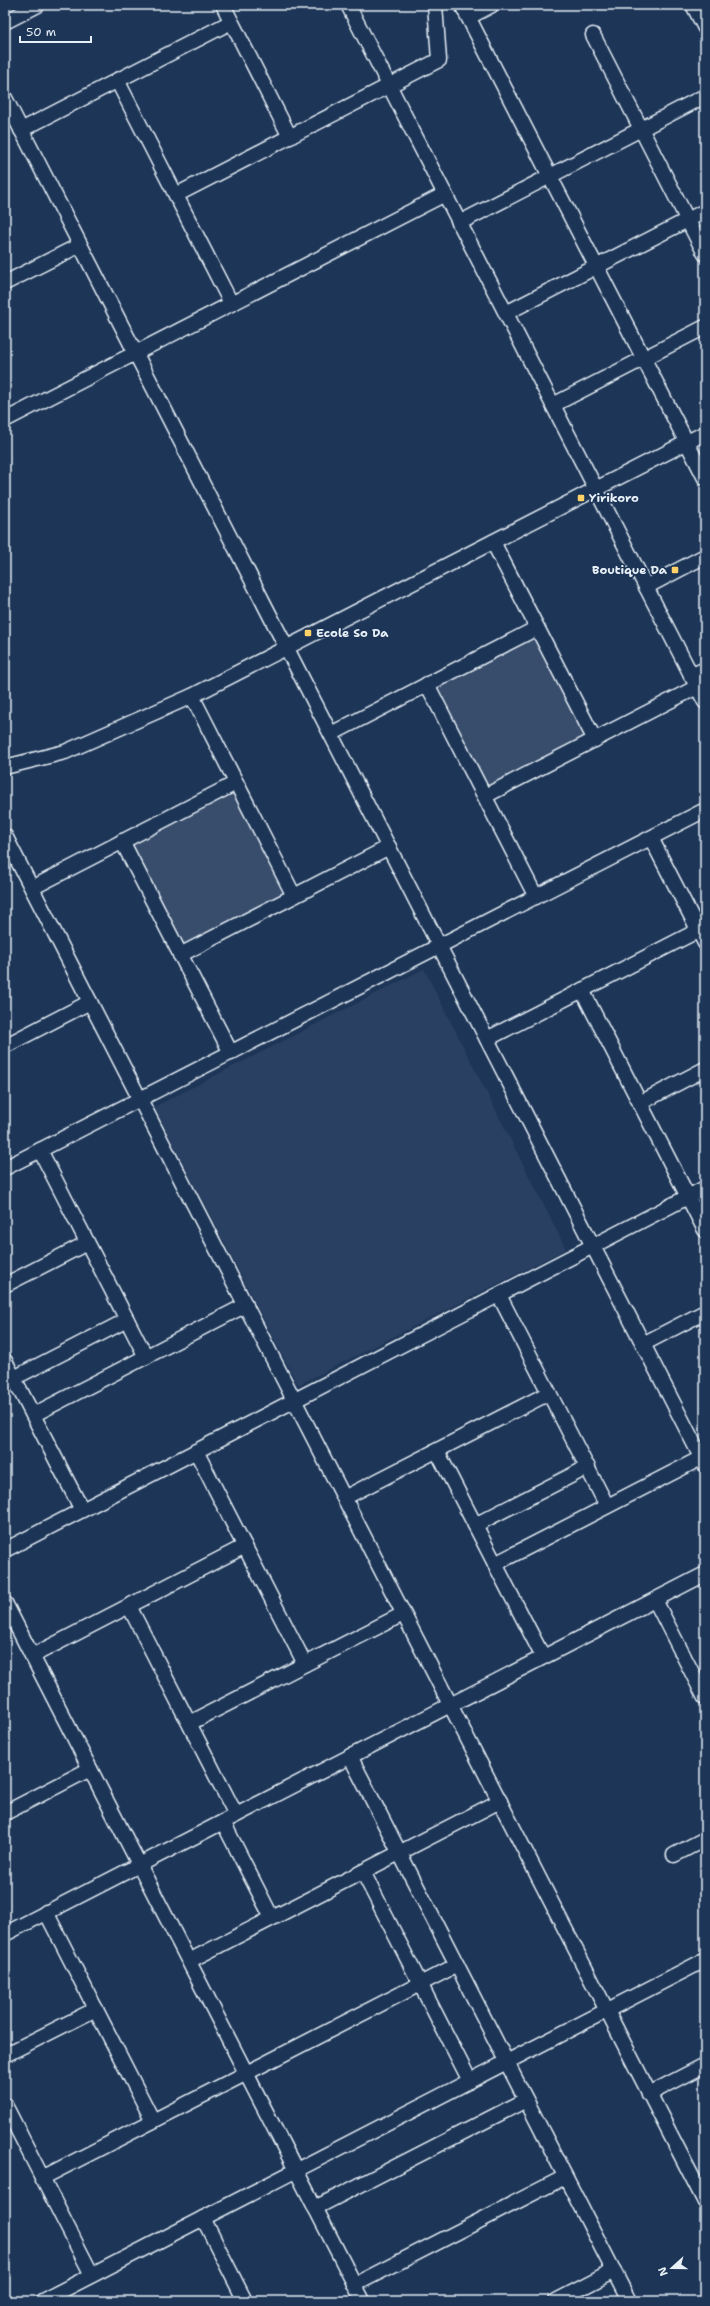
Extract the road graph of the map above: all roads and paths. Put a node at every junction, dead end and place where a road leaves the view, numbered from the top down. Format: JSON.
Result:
{"nodes":[{"id":1,"x":38,"y":5,"type":"edge"},
{"id":2,"x":223,"y":5,"type":"edge"},
{"id":3,"x":348,"y":5,"type":"edge"},
{"id":4,"x":435,"y":5,"type":"edge"},
{"id":5,"x":492,"y":5,"type":"edge"},
{"id":6,"x":693,"y":5,"type":"edge"},
{"id":7,"x":466,"y":11,"type":"edge"},
{"id":8,"x":5,"y":22,"type":"edge"},
{"id":9,"x":231,"y":22,"type":"junction"},
{"id":10,"x":705,"y":28,"type":"edge"},
{"id":11,"x":593,"y":35,"type":"dead end"},
{"id":12,"x":117,"y":80,"type":"junction"},
{"id":13,"x":389,"y":86,"type":"junction"},
{"id":14,"x":705,"y":96,"type":"edge"},
{"id":15,"x":5,"y":98,"type":"edge"},
{"id":16,"x":641,"y":129,"type":"junction"},
{"id":17,"x":21,"y":130,"type":"junction"},
{"id":18,"x":290,"y":137,"type":"junction"},
{"id":19,"x":550,"y":176,"type":"junction"},
{"id":20,"x":444,"y":194,"type":"junction"},
{"id":21,"x":176,"y":195,"type":"junction"},
{"id":22,"x":705,"y":211,"type":"edge"},
{"id":23,"x":688,"y":220,"type":"junction"},
{"id":24,"x":460,"y":223,"type":"junction"},
{"id":25,"x":80,"y":245,"type":"junction"},
{"id":26,"x":705,"y":254,"type":"edge"},
{"id":27,"x":596,"y":267,"type":"junction"},
{"id":28,"x":5,"y":283,"type":"edge"},
{"id":29,"x":231,"y":303,"type":"junction"},
{"id":30,"x":506,"y":313,"type":"junction"},
{"id":31,"x":705,"y":327,"type":"edge"},
{"id":32,"x":135,"y":353,"type":"junction"},
{"id":33,"x":644,"y":359,"type":"junction"},
{"id":34,"x":553,"y":405,"type":"junction"},
{"id":35,"x":5,"y":420,"type":"edge"},
{"id":36,"x":705,"y":433,"type":"edge"},
{"id":37,"x":686,"y":442,"type":"junction"},
{"id":38,"x":705,"y":478,"type":"edge"},
{"id":39,"x":596,"y":489,"type":"junction"},
{"id":40,"x":493,"y":542,"type":"junction"},
{"id":41,"x":705,"y":556,"type":"edge"},
{"id":42,"x":646,"y":587,"type":"junction"},
{"id":43,"x":537,"y":628,"type":"junction"},
{"id":44,"x":286,"y":648,"type":"junction"},
{"id":45,"x":705,"y":669,"type":"edge"},
{"id":46,"x":694,"y":681,"type":"junction"},
{"id":47,"x":427,"y":684,"type":"junction"},
{"id":48,"x":192,"y":696,"type":"junction"},
{"id":49,"x":705,"y":702,"type":"edge"},
{"id":50,"x":331,"y":734,"type":"junction"},
{"id":51,"x":595,"y":740,"type":"junction"},
{"id":52,"x":5,"y":767,"type":"edge"},
{"id":53,"x":236,"y":783,"type":"junction"},
{"id":54,"x":485,"y":796,"type":"junction"},
{"id":55,"x":705,"y":810,"type":"edge"},
{"id":56,"x":5,"y":836,"type":"edge"},
{"id":57,"x":651,"y":838,"type":"junction"},
{"id":58,"x":122,"y":841,"type":"junction"},
{"id":59,"x":389,"y":847,"type":"junction"},
{"id":60,"x":32,"y":888,"type":"junction"},
{"id":61,"x":294,"y":896,"type":"junction"},
{"id":62,"x":536,"y":897,"type":"junction"},
{"id":63,"x":698,"y":930,"type":"junction"},
{"id":64,"x":705,"y":943,"type":"edge"},
{"id":65,"x":439,"y":946,"type":"junction"},
{"id":66,"x":180,"y":954,"type":"junction"},
{"id":67,"x":582,"y":990,"type":"junction"},
{"id":68,"x":90,"y":1002,"type":"junction"},
{"id":69,"x":487,"y":1039,"type":"junction"},
{"id":70,"x":5,"y":1046,"type":"edge"},
{"id":71,"x":231,"y":1053,"type":"junction"},
{"id":72,"x":705,"y":1069,"type":"edge"},
{"id":73,"x":140,"y":1099,"type":"junction"},
{"id":74,"x":640,"y":1103,"type":"junction"},
{"id":75,"x":40,"y":1150,"type":"junction"},
{"id":76,"x":5,"y":1168,"type":"edge"},
{"id":77,"x":705,"y":1188,"type":"edge"},
{"id":78,"x":688,"y":1197,"type":"junction"},
{"id":79,"x":705,"y":1230,"type":"edge"},
{"id":80,"x":87,"y":1243,"type":"junction"},
{"id":81,"x":593,"y":1246,"type":"junction"},
{"id":82,"x":5,"y":1285,"type":"edge"},
{"id":83,"x":499,"y":1295,"type":"junction"},
{"id":84,"x":246,"y":1305,"type":"junction"},
{"id":85,"x":705,"y":1312,"type":"edge"},
{"id":86,"x":127,"y":1320,"type":"junction"},
{"id":87,"x":643,"y":1344,"type":"junction"},
{"id":88,"x":146,"y":1357,"type":"junction"},
{"id":89,"x":5,"y":1361,"type":"edge"},
{"id":90,"x":14,"y":1378,"type":"junction"},
{"id":91,"x":549,"y":1393,"type":"junction"},
{"id":92,"x":294,"y":1400,"type":"junction"},
{"id":93,"x":33,"y":1415,"type":"junction"},
{"id":94,"x":196,"y":1451,"type":"junction"},
{"id":95,"x":437,"y":1451,"type":"junction"},
{"id":96,"x":703,"y":1461,"type":"edge"},
{"id":97,"x":588,"y":1467,"type":"junction"},
{"id":98,"x":344,"y":1498,"type":"junction"},
{"id":99,"x":607,"y":1506,"type":"junction"},
{"id":100,"x":82,"y":1510,"type":"junction"},
{"id":101,"x":475,"y":1525,"type":"junction"},
{"id":102,"x":245,"y":1546,"type":"junction"},
{"id":103,"x":5,"y":1550,"type":"edge"},
{"id":104,"x":495,"y":1564,"type":"junction"},
{"id":105,"x":705,"y":1574,"type":"edge"},
{"id":106,"x":655,"y":1600,"type":"junction"},
{"id":107,"x":5,"y":1603,"type":"edge"},
{"id":108,"x":129,"y":1606,"type":"junction"},
{"id":109,"x":403,"y":1614,"type":"junction"},
{"id":110,"x":32,"y":1656,"type":"junction"},
{"id":111,"x":543,"y":1657,"type":"junction"},
{"id":112,"x":305,"y":1664,"type":"junction"},
{"id":113,"x":705,"y":1698,"type":"edge"},
{"id":114,"x":450,"y":1705,"type":"junction"},
{"id":115,"x":190,"y":1723,"type":"junction"},
{"id":116,"x":350,"y":1756,"type":"junction"},
{"id":117,"x":90,"y":1769,"type":"junction"},
{"id":118,"x":500,"y":1801,"type":"junction"},
{"id":119,"x":5,"y":1813,"type":"edge"},
{"id":120,"x":236,"y":1815,"type":"junction"},
{"id":121,"x":223,"y":1822,"type":"junction"},
{"id":122,"x":705,"y":1839,"type":"edge"},
{"id":123,"x":399,"y":1853,"type":"junction"},
{"id":124,"x":674,"y":1855,"type":"dead end"},
{"id":125,"x":139,"y":1865,"type":"junction"},
{"id":126,"x":363,"y":1872,"type":"junction"},
{"id":127,"x":46,"y":1912,"type":"junction"},
{"id":128,"x":272,"y":1918,"type":"junction"},
{"id":129,"x":5,"y":1934,"type":"edge"},
{"id":130,"x":705,"y":1960,"type":"edge"},
{"id":131,"x":189,"y":1961,"type":"junction"},
{"id":132,"x":457,"y":1965,"type":"junction"},
{"id":133,"x":420,"y":1984,"type":"junction"},
{"id":134,"x":96,"y":2009,"type":"junction"},
{"id":135,"x":607,"y":2011,"type":"junction"},
{"id":136,"x":5,"y":2055,"type":"edge"},
{"id":137,"x":507,"y":2062,"type":"junction"},
{"id":138,"x":705,"y":2065,"type":"edge"},
{"id":139,"x":246,"y":2073,"type":"junction"},
{"id":140,"x":470,"y":2081,"type":"junction"},
{"id":141,"x":650,"y":2094,"type":"junction"},
{"id":142,"x":526,"y":2100,"type":"junction"},
{"id":143,"x":5,"y":2105,"type":"edge"},
{"id":144,"x":153,"y":2121,"type":"junction"},
{"id":145,"x":296,"y":2170,"type":"junction"},
{"id":146,"x":565,"y":2177,"type":"junction"},
{"id":147,"x":42,"y":2178,"type":"junction"},
{"id":148,"x":705,"y":2202,"type":"edge"},
{"id":149,"x":315,"y":2208,"type":"junction"},
{"id":150,"x":203,"y":2218,"type":"junction"},
{"id":151,"x":614,"y":2272,"type":"junction"},
{"id":152,"x":92,"y":2275,"type":"junction"},
{"id":153,"x":354,"y":2285,"type":"junction"},
{"id":154,"x":42,"y":2301,"type":"edge"},
{"id":155,"x":245,"y":2301,"type":"edge"},
{"id":156,"x":363,"y":2301,"type":"edge"},
{"id":157,"x":556,"y":2301,"type":"edge"},
{"id":158,"x":629,"y":2301,"type":"edge"}],
"edges":[{"from":1,"to":8,"type":"street"},
{"from":2,"to":9,"type":"street"},
{"from":3,"to":13,"type":"street"},
{"from":4,"to":13,"type":"street"},
{"from":5,"to":7,"type":"street"},
{"from":6,"to":10,"type":"street"},
{"from":7,"to":19,"type":"street"},
{"from":9,"to":12,"type":"street"},
{"from":9,"to":18,"type":"street"},
{"from":11,"to":16,"type":"street"},
{"from":12,"to":17,"type":"street"},
{"from":12,"to":21,"type":"street"},
{"from":13,"to":18,"type":"street"},
{"from":13,"to":20,"type":"street"},
{"from":14,"to":16,"type":"street"},
{"from":15,"to":17,"type":"street"},
{"from":16,"to":19,"type":"street"},
{"from":16,"to":23,"type":"street"},
{"from":17,"to":25,"type":"street"},
{"from":18,"to":21,"type":"street"},
{"from":19,"to":24,"type":"street"},
{"from":19,"to":27,"type":"street"},
{"from":20,"to":24,"type":"street"},
{"from":20,"to":29,"type":"street"},
{"from":21,"to":29,"type":"street"},
{"from":22,"to":23,"type":"street"},
{"from":23,"to":26,"type":"street"},
{"from":23,"to":27,"type":"street"},
{"from":24,"to":30,"type":"street"},
{"from":25,"to":28,"type":"street"},
{"from":25,"to":32,"type":"street"},
{"from":27,"to":30,"type":"street"},
{"from":27,"to":33,"type":"street"},
{"from":29,"to":32,"type":"street"},
{"from":30,"to":34,"type":"street"},
{"from":31,"to":33,"type":"street"},
{"from":32,"to":35,"type":"street"},
{"from":32,"to":44,"type":"street"},
{"from":33,"to":34,"type":"street"},
{"from":33,"to":37,"type":"street"},
{"from":34,"to":39,"type":"street"},
{"from":36,"to":37,"type":"street"},
{"from":37,"to":38,"type":"street"},
{"from":37,"to":39,"type":"street"},
{"from":39,"to":40,"type":"street"},
{"from":39,"to":42,"type":"street"},
{"from":40,"to":43,"type":"street"},
{"from":40,"to":44,"type":"street"},
{"from":41,"to":42,"type":"street"},
{"from":42,"to":46,"type":"street"},
{"from":43,"to":47,"type":"street"},
{"from":43,"to":51,"type":"street"},
{"from":44,"to":48,"type":"street"},
{"from":44,"to":50,"type":"street"},
{"from":45,"to":46,"type":"street"},
{"from":46,"to":49,"type":"street"},
{"from":46,"to":51,"type":"street"},
{"from":47,"to":50,"type":"street"},
{"from":47,"to":54,"type":"street"},
{"from":48,"to":52,"type":"street"},
{"from":48,"to":53,"type":"street"},
{"from":50,"to":59,"type":"street"},
{"from":51,"to":54,"type":"street"},
{"from":53,"to":58,"type":"street"},
{"from":53,"to":61,"type":"street"},
{"from":54,"to":62,"type":"street"},
{"from":55,"to":57,"type":"street"},
{"from":56,"to":60,"type":"street"},
{"from":57,"to":62,"type":"street"},
{"from":57,"to":63,"type":"street"},
{"from":58,"to":60,"type":"street"},
{"from":58,"to":66,"type":"street"},
{"from":59,"to":61,"type":"street"},
{"from":59,"to":65,"type":"street"},
{"from":60,"to":68,"type":"street"},
{"from":61,"to":66,"type":"street"},
{"from":62,"to":65,"type":"street"},
{"from":63,"to":64,"type":"street"},
{"from":63,"to":67,"type":"street"},
{"from":65,"to":69,"type":"street"},
{"from":65,"to":71,"type":"street"},
{"from":66,"to":71,"type":"street"},
{"from":67,"to":69,"type":"street"},
{"from":67,"to":74,"type":"street"},
{"from":68,"to":70,"type":"street"},
{"from":68,"to":73,"type":"street"},
{"from":69,"to":81,"type":"street"},
{"from":71,"to":73,"type":"street"},
{"from":72,"to":74,"type":"street"},
{"from":73,"to":75,"type":"street"},
{"from":73,"to":84,"type":"street"},
{"from":74,"to":78,"type":"street"},
{"from":75,"to":76,"type":"street"},
{"from":75,"to":80,"type":"street"},
{"from":77,"to":78,"type":"street"},
{"from":78,"to":79,"type":"street"},
{"from":78,"to":81,"type":"street"},
{"from":80,"to":82,"type":"street"},
{"from":80,"to":86,"type":"street"},
{"from":81,"to":83,"type":"street"},
{"from":81,"to":87,"type":"street"},
{"from":83,"to":91,"type":"street"},
{"from":83,"to":92,"type":"street"},
{"from":84,"to":88,"type":"street"},
{"from":84,"to":92,"type":"street"},
{"from":85,"to":87,"type":"street"},
{"from":86,"to":88,"type":"street"},
{"from":86,"to":90,"type":"street"},
{"from":87,"to":96,"type":"street"},
{"from":88,"to":93,"type":"street"},
{"from":89,"to":90,"type":"street"},
{"from":90,"to":93,"type":"street"},
{"from":91,"to":95,"type":"street"},
{"from":91,"to":97,"type":"street"},
{"from":92,"to":94,"type":"street"},
{"from":92,"to":98,"type":"street"},
{"from":93,"to":100,"type":"street"},
{"from":94,"to":100,"type":"street"},
{"from":94,"to":102,"type":"street"},
{"from":95,"to":98,"type":"street"},
{"from":95,"to":101,"type":"street"},
{"from":96,"to":99,"type":"street"},
{"from":97,"to":99,"type":"street"},
{"from":97,"to":101,"type":"street"},
{"from":98,"to":109,"type":"street"},
{"from":99,"to":104,"type":"street"},
{"from":100,"to":103,"type":"street"},
{"from":101,"to":104,"type":"street"},
{"from":102,"to":108,"type":"street"},
{"from":102,"to":112,"type":"street"},
{"from":104,"to":111,"type":"street"},
{"from":105,"to":106,"type":"street"},
{"from":106,"to":111,"type":"street"},
{"from":106,"to":113,"type":"street"},
{"from":107,"to":110,"type":"street"},
{"from":108,"to":110,"type":"street"},
{"from":108,"to":115,"type":"street"},
{"from":109,"to":112,"type":"street"},
{"from":109,"to":114,"type":"street"},
{"from":110,"to":117,"type":"street"},
{"from":111,"to":114,"type":"street"},
{"from":112,"to":115,"type":"street"},
{"from":114,"to":116,"type":"street"},
{"from":114,"to":118,"type":"street"},
{"from":115,"to":120,"type":"street"},
{"from":116,"to":120,"type":"street"},
{"from":116,"to":123,"type":"street"},
{"from":117,"to":119,"type":"street"},
{"from":117,"to":125,"type":"street"},
{"from":118,"to":123,"type":"street"},
{"from":118,"to":135,"type":"street"},
{"from":120,"to":121,"type":"street"},
{"from":121,"to":125,"type":"street"},
{"from":121,"to":128,"type":"street"},
{"from":122,"to":124,"type":"street"},
{"from":123,"to":126,"type":"street"},
{"from":123,"to":132,"type":"street"},
{"from":125,"to":127,"type":"street"},
{"from":125,"to":131,"type":"street"},
{"from":126,"to":128,"type":"street"},
{"from":126,"to":133,"type":"street"},
{"from":127,"to":129,"type":"street"},
{"from":127,"to":134,"type":"street"},
{"from":128,"to":131,"type":"street"},
{"from":130,"to":135,"type":"street"},
{"from":131,"to":139,"type":"street"},
{"from":132,"to":133,"type":"street"},
{"from":132,"to":137,"type":"street"},
{"from":133,"to":139,"type":"street"},
{"from":133,"to":140,"type":"street"},
{"from":134,"to":136,"type":"street"},
{"from":134,"to":144,"type":"street"},
{"from":135,"to":137,"type":"street"},
{"from":135,"to":141,"type":"street"},
{"from":137,"to":140,"type":"street"},
{"from":137,"to":142,"type":"street"},
{"from":138,"to":141,"type":"street"},
{"from":139,"to":144,"type":"street"},
{"from":139,"to":145,"type":"street"},
{"from":140,"to":145,"type":"street"},
{"from":141,"to":148,"type":"street"},
{"from":142,"to":146,"type":"street"},
{"from":142,"to":149,"type":"street"},
{"from":143,"to":147,"type":"street"},
{"from":144,"to":147,"type":"street"},
{"from":145,"to":149,"type":"street"},
{"from":145,"to":150,"type":"street"},
{"from":146,"to":151,"type":"street"},
{"from":146,"to":153,"type":"street"},
{"from":147,"to":152,"type":"street"},
{"from":149,"to":153,"type":"street"},
{"from":150,"to":152,"type":"street"},
{"from":150,"to":155,"type":"street"},
{"from":151,"to":157,"type":"street"},
{"from":151,"to":158,"type":"street"},
{"from":152,"to":154,"type":"street"},
{"from":153,"to":156,"type":"street"}]}
